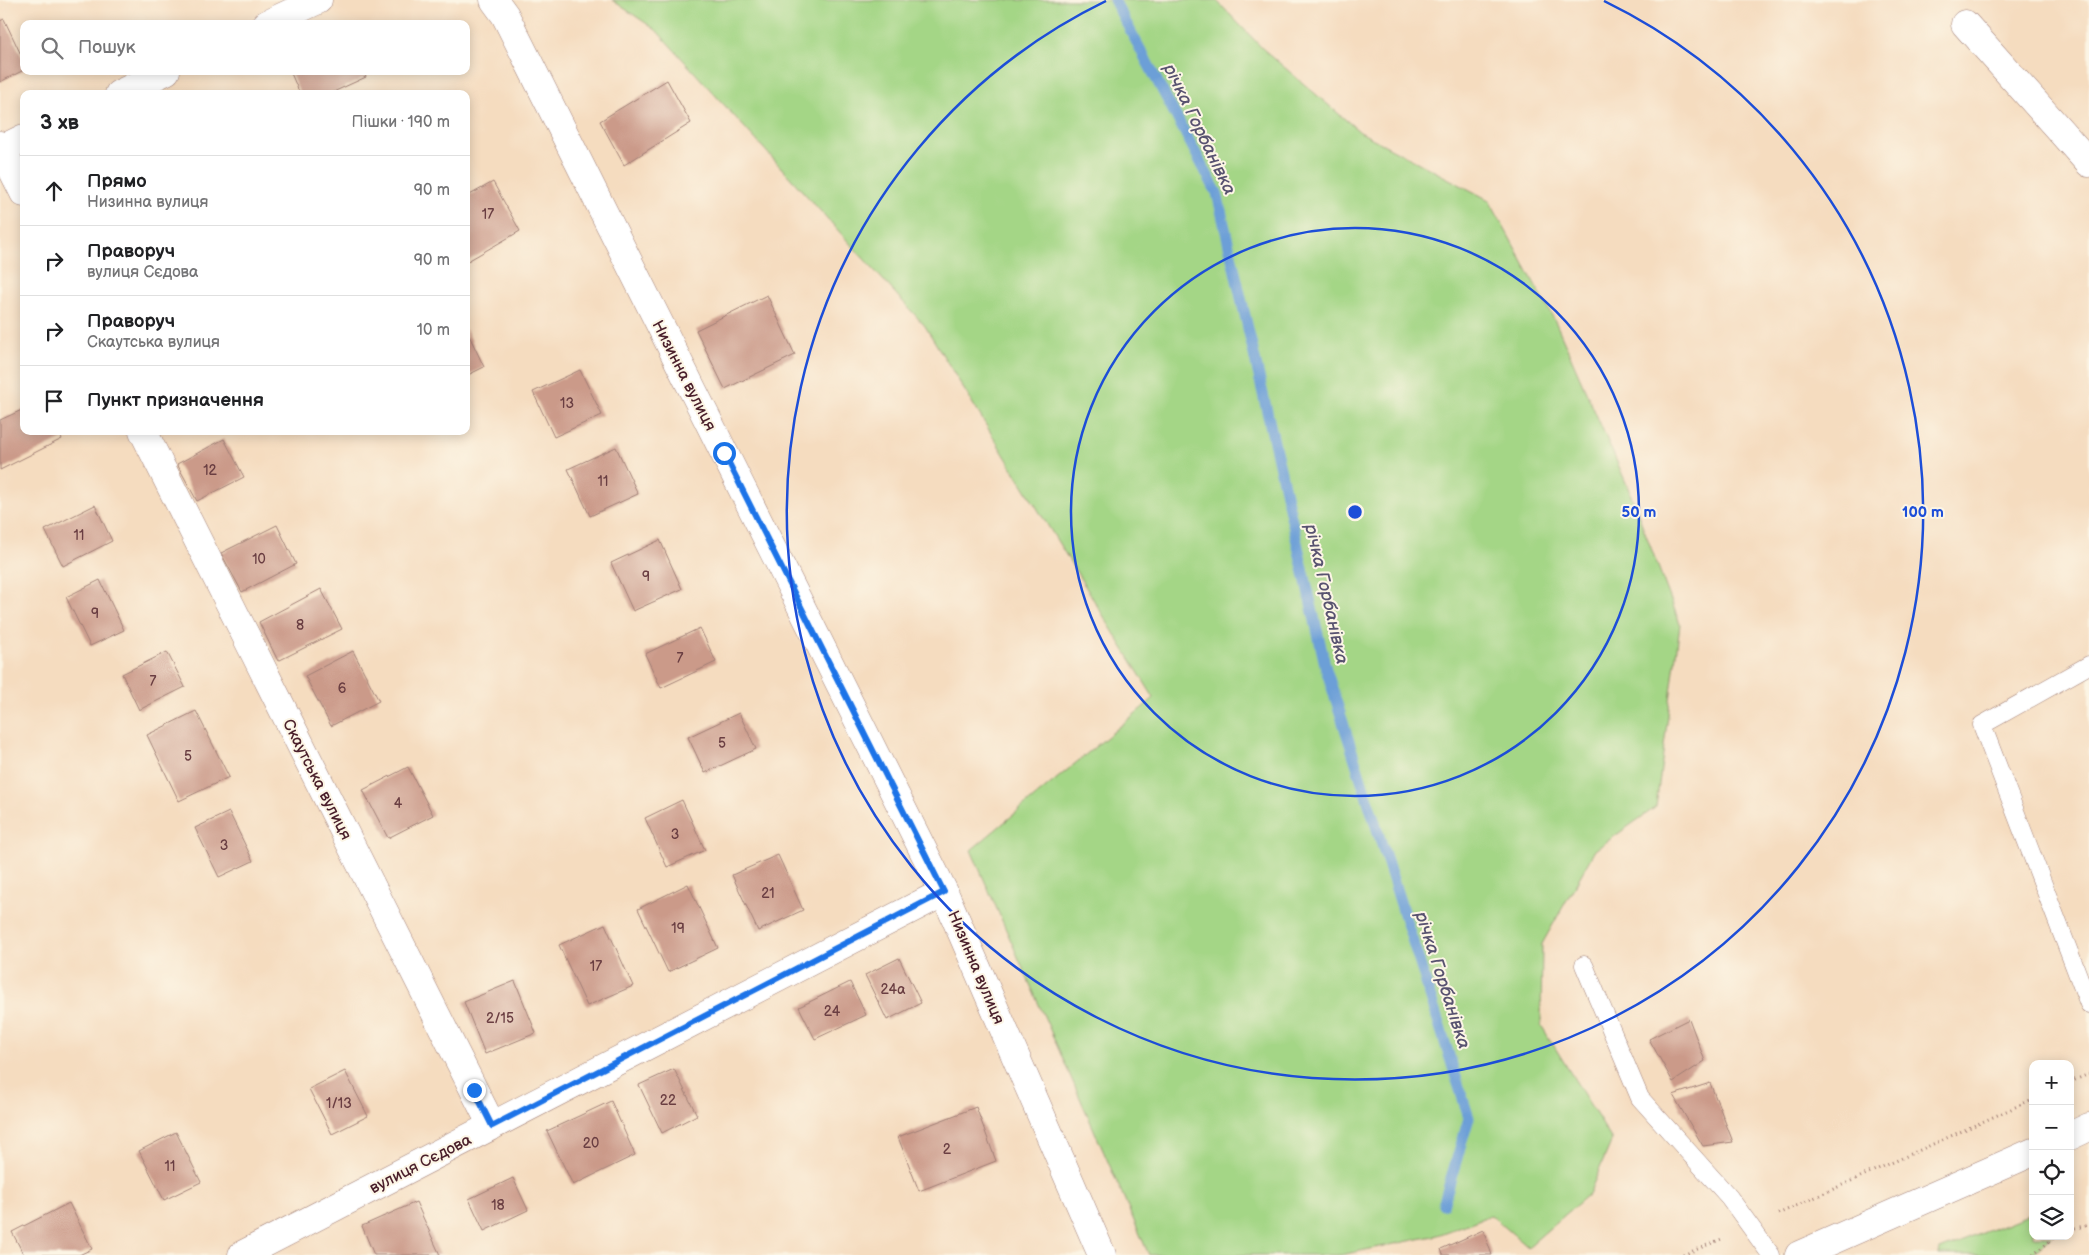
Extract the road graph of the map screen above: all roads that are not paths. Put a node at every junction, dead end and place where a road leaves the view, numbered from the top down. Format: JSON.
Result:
{"nodes":[{"id":1,"x":318,"y":0,"type":"edge"},
{"id":2,"x":499,"y":7,"type":"edge"},
{"id":3,"x":276,"y":20,"type":"edge"},
{"id":4,"x":1965,"y":24,"type":"dead end"},
{"id":5,"x":158,"y":75,"type":"edge"},
{"id":6,"x":127,"y":90,"type":"edge"},
{"id":7,"x":6,"y":146,"type":"edge"},
{"id":8,"x":2089,"y":163,"type":"edge"},
{"id":9,"x":20,"y":182,"type":"edge"},
{"id":10,"x":146,"y":435,"type":"edge"},
{"id":11,"x":2089,"y":665,"type":"edge"},
{"id":12,"x":944,"y":892,"type":"junction"},
{"id":13,"x":1584,"y":965,"type":"dead end"},
{"id":14,"x":2089,"y":1004,"type":"edge"},
{"id":15,"x":492,"y":1126,"type":"junction"},
{"id":16,"x":2089,"y":1127,"type":"edge"},
{"id":17,"x":2074,"y":1134,"type":"edge"},
{"id":18,"x":2029,"y":1154,"type":"edge"},
{"id":19,"x":242,"y":1255,"type":"edge"},
{"id":20,"x":1102,"y":1255,"type":"edge"},
{"id":21,"x":1771,"y":1255,"type":"edge"},
{"id":22,"x":1799,"y":1255,"type":"edge"}],
"edges":[{"from":1,"to":3,"type":"street"},
{"from":2,"to":12,"type":"street","name":"Низинна вулиця"},
{"from":4,"to":8,"type":"street"},
{"from":5,"to":6,"type":"street"},
{"from":7,"to":9,"type":"street"},
{"from":10,"to":15,"type":"street","name":"Скаутська вулиця"},
{"from":11,"to":14,"type":"lane"},
{"from":12,"to":15,"type":"street","name":"вулиця Сєдова"},
{"from":12,"to":20,"type":"street","name":"Низинна вулиця"},
{"from":13,"to":21,"type":"lane"},
{"from":15,"to":19,"type":"street","name":"вулиця Сєдова"},
{"from":16,"to":17,"type":"street"},
{"from":18,"to":22,"type":"street"}]}
